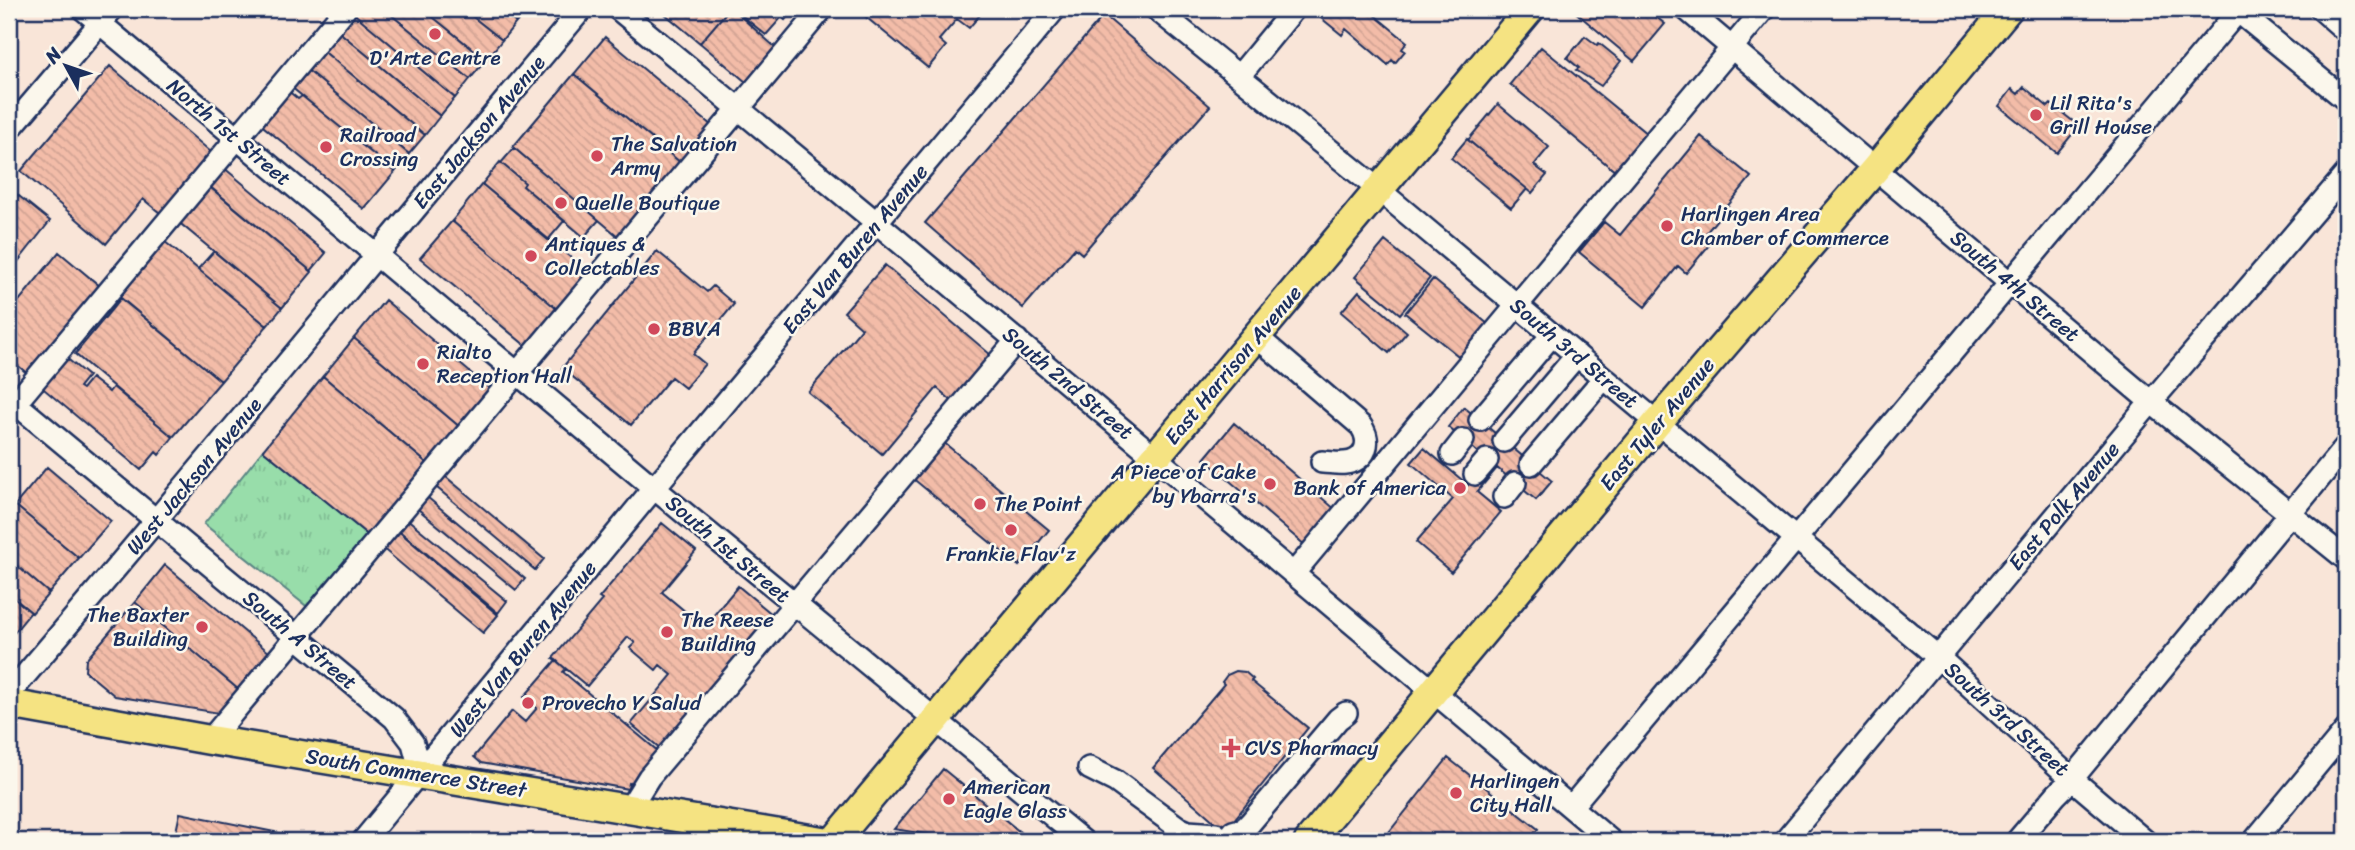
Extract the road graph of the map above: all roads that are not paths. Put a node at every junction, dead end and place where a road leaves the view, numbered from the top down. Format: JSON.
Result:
{"nodes":[{"id":1,"x":83,"y":9,"type":"edge"},
{"id":2,"x":345,"y":9,"type":"edge"},
{"id":3,"x":582,"y":9,"type":"edge"},
{"id":4,"x":618,"y":9,"type":"edge"},
{"id":5,"x":822,"y":9,"type":"edge"},
{"id":6,"x":1055,"y":9,"type":"edge"},
{"id":7,"x":1156,"y":9,"type":"edge"},
{"id":8,"x":1294,"y":9,"type":"edge"},
{"id":9,"x":1530,"y":9,"type":"edge"},
{"id":10,"x":1686,"y":9,"type":"edge"},
{"id":11,"x":1764,"y":9,"type":"edge"},
{"id":12,"x":2008,"y":9,"type":"edge"},
{"id":13,"x":2320,"y":9,"type":"edge"},
{"id":14,"x":2245,"y":12,"type":"edge"},
{"id":15,"x":106,"y":16,"type":"edge"},
{"id":16,"x":2346,"y":31,"type":"edge"},
{"id":17,"x":1732,"y":47,"type":"junction"},
{"id":18,"x":1240,"y":75,"type":"junction"},
{"id":19,"x":2346,"y":100,"type":"edge"},
{"id":20,"x":739,"y":108,"type":"junction"},
{"id":21,"x":9,"y":130,"type":"edge"},
{"id":22,"x":237,"y":138,"type":"junction"},
{"id":23,"x":1876,"y":168,"type":"junction"},
{"id":24,"x":2346,"y":174,"type":"edge"},
{"id":25,"x":1379,"y":190,"type":"junction"},
{"id":26,"x":877,"y":223,"type":"junction"},
{"id":27,"x":375,"y":254,"type":"junction"},
{"id":28,"x":2010,"y":282,"type":"junction"},
{"id":29,"x":1517,"y":305,"type":"junction"},
{"id":30,"x":1552,"y":335,"type":"junction"},
{"id":31,"x":1257,"y":337,"type":"junction"},
{"id":32,"x":1017,"y":340,"type":"junction"},
{"id":33,"x":1577,"y":355,"type":"junction"},
{"id":34,"x":517,"y":373,"type":"junction"},
{"id":35,"x":1604,"y":378,"type":"junction"},
{"id":36,"x":2151,"y":402,"type":"junction"},
{"id":37,"x":11,"y":404,"type":"edge"},
{"id":38,"x":1480,"y":420,"type":"dead end"},
{"id":39,"x":1657,"y":423,"type":"junction"},
{"id":40,"x":1504,"y":441,"type":"dead end"},
{"id":41,"x":2346,"y":446,"type":"edge"},
{"id":42,"x":1156,"y":457,"type":"junction"},
{"id":43,"x":1322,"y":462,"type":"dead end"},
{"id":44,"x":1531,"y":464,"type":"dead end"},
{"id":45,"x":654,"y":488,"type":"junction"},
{"id":46,"x":2290,"y":514,"type":"junction"},
{"id":47,"x":157,"y":522,"type":"junction"},
{"id":48,"x":1796,"y":538,"type":"junction"},
{"id":49,"x":2346,"y":559,"type":"edge"},
{"id":50,"x":1294,"y":573,"type":"junction"},
{"id":51,"x":794,"y":604,"type":"junction"},
{"id":52,"x":297,"y":636,"type":"junction"},
{"id":53,"x":1938,"y":657,"type":"junction"},
{"id":54,"x":1435,"y":690,"type":"junction"},
{"id":55,"x":9,"y":694,"type":"edge"},
{"id":56,"x":9,"y":704,"type":"edge"},
{"id":57,"x":1346,"y":713,"type":"dead end"},
{"id":58,"x":936,"y":720,"type":"junction"},
{"id":59,"x":2346,"y":730,"type":"edge"},
{"id":60,"x":211,"y":740,"type":"junction"},
{"id":61,"x":1089,"y":768,"type":"dead end"},
{"id":62,"x":421,"y":774,"type":"junction"},
{"id":63,"x":2072,"y":779,"type":"junction"},
{"id":64,"x":1571,"y":807,"type":"junction"},
{"id":65,"x":629,"y":809,"type":"junction"},
{"id":66,"x":363,"y":841,"type":"edge"},
{"id":67,"x":822,"y":841,"type":"edge"},
{"id":68,"x":834,"y":841,"type":"edge"},
{"id":69,"x":1083,"y":841,"type":"edge"},
{"id":70,"x":1309,"y":841,"type":"edge"},
{"id":71,"x":1611,"y":841,"type":"edge"},
{"id":72,"x":1785,"y":841,"type":"edge"},
{"id":73,"x":2017,"y":841,"type":"edge"},
{"id":74,"x":2145,"y":841,"type":"edge"},
{"id":75,"x":2254,"y":841,"type":"edge"}],
"edges":[{"from":1,"to":15,"type":"street","name":"North 1st Street"},
{"from":2,"to":22,"type":"street"},
{"from":3,"to":27,"type":"street","name":"East Jackson Avenue"},
{"from":4,"to":20,"type":"street","name":"South 2nd Street"},
{"from":5,"to":20,"type":"street"},
{"from":6,"to":26,"type":"street","name":"East Van Buren Avenue"},
{"from":7,"to":18,"type":"street","name":"South 3rd Street"},
{"from":8,"to":18,"type":"street"},
{"from":9,"to":25,"type":"main road","name":"East Harrison Avenue"},
{"from":10,"to":17,"type":"street","name":"South 4th Street"},
{"from":11,"to":17,"type":"street"},
{"from":12,"to":23,"type":"main road","name":"East Tyler Avenue"},
{"from":13,"to":16,"type":"street"},
{"from":14,"to":19,"type":"street"},
{"from":14,"to":28,"type":"street"},
{"from":15,"to":21,"type":"street"},
{"from":15,"to":22,"type":"street","name":"North 1st Street"},
{"from":17,"to":23,"type":"street","name":"South 4th Street"},
{"from":17,"to":29,"type":"street"},
{"from":18,"to":25,"type":"street","name":"South 3rd Street"},
{"from":20,"to":26,"type":"street","name":"South 2nd Street"},
{"from":20,"to":34,"type":"street"},
{"from":22,"to":27,"type":"street","name":"North 1st Street"},
{"from":22,"to":37,"type":"street"},
{"from":23,"to":28,"type":"street","name":"South 4th Street"},
{"from":23,"to":39,"type":"main road","name":"East Tyler Avenue"},
{"from":24,"to":36,"type":"street","name":"East Polk Avenue"},
{"from":25,"to":29,"type":"street","name":"South 3rd Street"},
{"from":25,"to":31,"type":"main road","name":"East Harrison Avenue"},
{"from":26,"to":32,"type":"street","name":"South 2nd Street"},
{"from":26,"to":45,"type":"street","name":"East Van Buren Avenue"},
{"from":27,"to":34,"type":"street","name":"South 1st Street"},
{"from":27,"to":47,"type":"street","name":"West Jackson Avenue"},
{"from":28,"to":36,"type":"street","name":"South 4th Street"},
{"from":28,"to":48,"type":"street"},
{"from":29,"to":30,"type":"street","name":"South 3rd Street"},
{"from":29,"to":50,"type":"street"},
{"from":30,"to":33,"type":"street","name":"South 3rd Street"},
{"from":30,"to":38,"type":"street"},
{"from":31,"to":42,"type":"main road","name":"East Harrison Avenue"},
{"from":31,"to":43,"type":"street"},
{"from":32,"to":42,"type":"street","name":"South 2nd Street"},
{"from":32,"to":51,"type":"street"},
{"from":33,"to":35,"type":"street","name":"South 3rd Street"},
{"from":33,"to":40,"type":"street"},
{"from":34,"to":45,"type":"street","name":"South 1st Street"},
{"from":34,"to":52,"type":"street"},
{"from":35,"to":39,"type":"street","name":"South 3rd Street"},
{"from":35,"to":44,"type":"street"},
{"from":36,"to":46,"type":"street","name":"South 4th Street"},
{"from":36,"to":53,"type":"street","name":"East Polk Avenue"},
{"from":37,"to":47,"type":"street","name":"South A Street"},
{"from":39,"to":48,"type":"street","name":"South 3rd Street"},
{"from":39,"to":54,"type":"main road","name":"East Tyler Avenue"},
{"from":41,"to":46,"type":"street"},
{"from":42,"to":50,"type":"street","name":"South 2nd Street"},
{"from":42,"to":58,"type":"main road","name":"East Harrison Avenue"},
{"from":45,"to":51,"type":"street","name":"South 1st Street"},
{"from":45,"to":62,"type":"street","name":"West Van Buren Avenue"},
{"from":46,"to":49,"type":"street","name":"South 4th Street"},
{"from":46,"to":63,"type":"street"},
{"from":47,"to":52,"type":"street","name":"South A Street"},
{"from":47,"to":55,"type":"street","name":"West Jackson Avenue"},
{"from":48,"to":53,"type":"street","name":"South 3rd Street"},
{"from":48,"to":64,"type":"street"},
{"from":50,"to":54,"type":"street","name":"South 2nd Street"},
{"from":51,"to":58,"type":"street","name":"South 1st Street"},
{"from":51,"to":65,"type":"street"},
{"from":52,"to":60,"type":"street"},
{"from":52,"to":62,"type":"street","name":"South A Street"},
{"from":53,"to":63,"type":"street","name":"South 3rd Street"},
{"from":53,"to":72,"type":"street","name":"East Polk Avenue"},
{"from":54,"to":64,"type":"street","name":"South 2nd Street"},
{"from":54,"to":70,"type":"main road","name":"East Tyler Avenue"},
{"from":56,"to":60,"type":"main road","name":"South Commerce Street"},
{"from":57,"to":61,"type":"street"},
{"from":58,"to":68,"type":"main road","name":"East Harrison Avenue"},
{"from":58,"to":69,"type":"street","name":"South 1st Street"},
{"from":59,"to":75,"type":"street"},
{"from":60,"to":62,"type":"main road","name":"South Commerce Street"},
{"from":62,"to":65,"type":"main road","name":"South Commerce Street"},
{"from":62,"to":66,"type":"street","name":"West Van Buren Avenue"},
{"from":63,"to":73,"type":"street"},
{"from":63,"to":74,"type":"street","name":"South 3rd Street"},
{"from":64,"to":71,"type":"street","name":"South 2nd Street"},
{"from":65,"to":67,"type":"main road","name":"South Commerce Street"}]}
